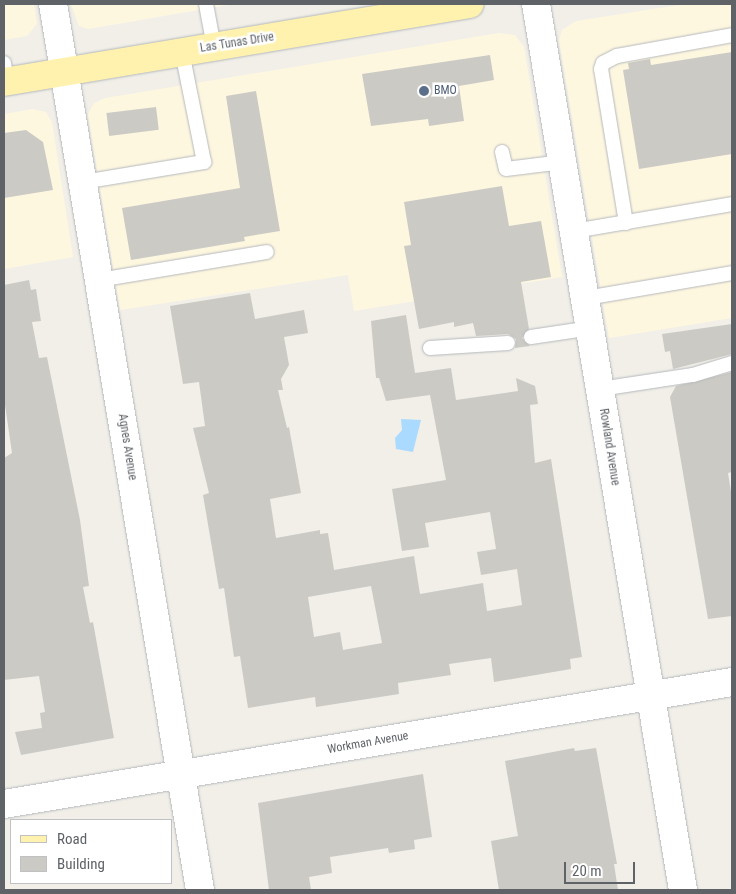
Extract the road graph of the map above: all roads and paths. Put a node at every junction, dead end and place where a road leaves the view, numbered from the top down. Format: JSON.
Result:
{"nodes":[{"id":1,"x":53,"y":4,"type":"edge"},
{"id":2,"x":206,"y":4,"type":"edge"},
{"id":3,"x":470,"y":4,"type":"edge"},
{"id":4,"x":536,"y":4,"type":"edge"},
{"id":5,"x":732,"y":35,"type":"edge"},
{"id":6,"x":214,"y":47,"type":"junction"},
{"id":7,"x":182,"y":52,"type":"junction"},
{"id":8,"x":64,"y":72,"type":"junction"},
{"id":9,"x":5,"y":75,"type":"edge"},
{"id":10,"x":502,"y":152,"type":"dead end"},
{"id":11,"x":563,"y":162,"type":"junction"},
{"id":12,"x":83,"y":182,"type":"junction"},
{"id":13,"x":732,"y":204,"type":"edge"},
{"id":14,"x":626,"y":223,"type":"junction"},
{"id":15,"x":574,"y":231,"type":"junction"},
{"id":16,"x":267,"y":252,"type":"dead end"},
{"id":17,"x":732,"y":273,"type":"edge"},
{"id":18,"x":99,"y":280,"type":"junction"},
{"id":19,"x":586,"y":298,"type":"junction"},
{"id":20,"x":590,"y":328,"type":"junction"},
{"id":21,"x":530,"y":336,"type":"dead end"},
{"id":22,"x":508,"y":343,"type":"dead end"},
{"id":23,"x":430,"y":348,"type":"dead end"},
{"id":24,"x":732,"y":363,"type":"edge"},
{"id":25,"x":600,"y":388,"type":"junction"},
{"id":26,"x":732,"y":682,"type":"edge"},
{"id":27,"x":650,"y":695,"type":"junction"},
{"id":28,"x":181,"y":775,"type":"junction"},
{"id":29,"x":4,"y":804,"type":"edge"},
{"id":30,"x":200,"y":890,"type":"edge"},
{"id":31,"x":683,"y":890,"type":"edge"}],
"edges":[{"from":1,"to":8,"type":"street","name":"Agnes Avenue"},
{"from":2,"to":6,"type":"lane"},
{"from":3,"to":6,"type":"main road","name":"Las Tunas Drive"},
{"from":4,"to":11,"type":"street","name":"Rowland Avenue"},
{"from":5,"to":14,"type":"lane"},
{"from":6,"to":7,"type":"main road","name":"Las Tunas Drive"},
{"from":7,"to":8,"type":"main road","name":"Las Tunas Drive"},
{"from":7,"to":12,"type":"lane"},
{"from":8,"to":9,"type":"main road","name":"Las Tunas Drive"},
{"from":8,"to":12,"type":"street","name":"Agnes Avenue"},
{"from":10,"to":11,"type":"lane"},
{"from":11,"to":15,"type":"street","name":"Rowland Avenue"},
{"from":12,"to":18,"type":"street","name":"Agnes Avenue"},
{"from":13,"to":14,"type":"lane"},
{"from":14,"to":15,"type":"lane"},
{"from":15,"to":19,"type":"street","name":"Rowland Avenue"},
{"from":16,"to":18,"type":"lane"},
{"from":17,"to":19,"type":"lane"},
{"from":18,"to":28,"type":"street","name":"Agnes Avenue"},
{"from":19,"to":20,"type":"street","name":"Rowland Avenue"},
{"from":20,"to":21,"type":"lane"},
{"from":20,"to":25,"type":"street","name":"Rowland Avenue"},
{"from":22,"to":23,"type":"lane"},
{"from":24,"to":25,"type":"lane"},
{"from":25,"to":27,"type":"street","name":"Rowland Avenue"},
{"from":26,"to":27,"type":"street","name":"Workman Avenue"},
{"from":27,"to":28,"type":"street","name":"Workman Avenue"},
{"from":27,"to":31,"type":"street","name":"Rowland Avenue"},
{"from":28,"to":29,"type":"street","name":"Workman Avenue"},
{"from":28,"to":30,"type":"street","name":"Agnes Avenue"}]}
